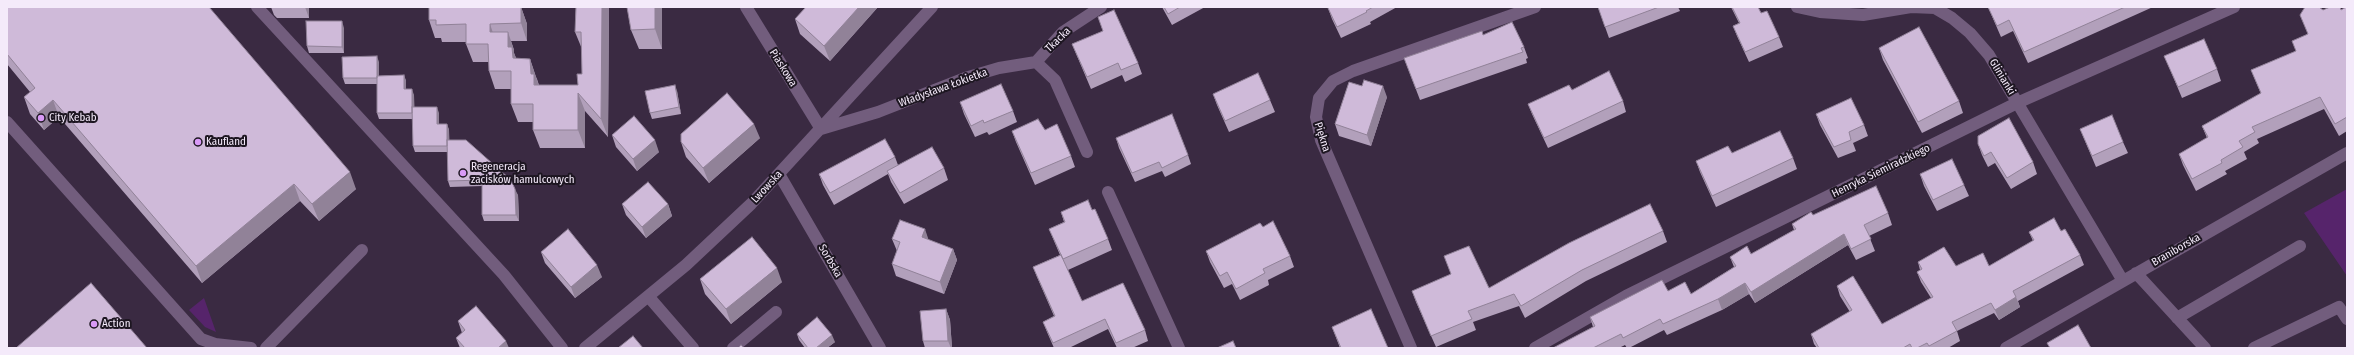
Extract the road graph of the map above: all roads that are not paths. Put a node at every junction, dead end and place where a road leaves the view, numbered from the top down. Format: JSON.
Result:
{"nodes":[{"id":1,"x":257,"y":7,"type":"edge"},
{"id":2,"x":746,"y":7,"type":"edge"},
{"id":3,"x":932,"y":7,"type":"edge"},
{"id":4,"x":1101,"y":7,"type":"edge"},
{"id":5,"x":1534,"y":7,"type":"edge"},
{"id":6,"x":1797,"y":7,"type":"edge"},
{"id":7,"x":2234,"y":7,"type":"edge"},
{"id":8,"x":1036,"y":62,"type":"junction"},
{"id":9,"x":2017,"y":103,"type":"junction"},
{"id":10,"x":7,"y":122,"type":"edge"},
{"id":11,"x":821,"y":129,"type":"junction"},
{"id":12,"x":1087,"y":152,"type":"dead end"},
{"id":13,"x":2347,"y":153,"type":"edge"},
{"id":14,"x":779,"y":174,"type":"junction"},
{"id":15,"x":1108,"y":192,"type":"dead end"},
{"id":16,"x":2300,"y":246,"type":"dead end"},
{"id":17,"x":362,"y":250,"type":"dead end"},
{"id":18,"x":2136,"y":273,"type":"junction"},
{"id":19,"x":2122,"y":281,"type":"junction"},
{"id":20,"x":648,"y":296,"type":"junction"},
{"id":21,"x":776,"y":312,"type":"dead end"},
{"id":22,"x":2177,"y":318,"type":"junction"},
{"id":23,"x":2347,"y":319,"type":"edge"},
{"id":24,"x":251,"y":348,"type":"edge"},
{"id":25,"x":266,"y":348,"type":"edge"},
{"id":26,"x":562,"y":348,"type":"edge"},
{"id":27,"x":585,"y":348,"type":"edge"},
{"id":28,"x":693,"y":348,"type":"edge"},
{"id":29,"x":733,"y":348,"type":"edge"},
{"id":30,"x":880,"y":348,"type":"edge"},
{"id":31,"x":1179,"y":348,"type":"edge"},
{"id":32,"x":1411,"y":348,"type":"edge"},
{"id":33,"x":1535,"y":348,"type":"edge"},
{"id":34,"x":2006,"y":348,"type":"edge"},
{"id":35,"x":2205,"y":348,"type":"edge"},
{"id":36,"x":2254,"y":348,"type":"edge"}],
"edges":[{"from":1,"to":26,"type":"street"},
{"from":2,"to":11,"type":"street","name":"Piaskowa"},
{"from":3,"to":11,"type":"street","name":"Lwowska"},
{"from":4,"to":8,"type":"street","name":"Tkacka"},
{"from":5,"to":32,"type":"street","name":"Piękna"},
{"from":6,"to":9,"type":"street","name":"Glinianki"},
{"from":7,"to":9,"type":"street","name":"Henryka Siemiradzkiego"},
{"from":8,"to":11,"type":"street","name":"Władysława Łokietka"},
{"from":8,"to":12,"type":"street"},
{"from":9,"to":19,"type":"street","name":"Glinianki"},
{"from":9,"to":33,"type":"street","name":"Henryka Siemiradzkiego"},
{"from":10,"to":24,"type":"street"},
{"from":11,"to":14,"type":"street","name":"Lwowska"},
{"from":13,"to":18,"type":"street","name":"Braniborska"},
{"from":14,"to":20,"type":"street","name":"Lwowska"},
{"from":14,"to":30,"type":"street","name":"Sorbska"},
{"from":15,"to":31,"type":"street"},
{"from":16,"to":22,"type":"street"},
{"from":17,"to":25,"type":"street"},
{"from":18,"to":19,"type":"street","name":"Braniborska"},
{"from":18,"to":22,"type":"street"},
{"from":19,"to":34,"type":"street","name":"Braniborska"},
{"from":20,"to":27,"type":"street","name":"Lwowska"},
{"from":20,"to":28,"type":"street"},
{"from":21,"to":29,"type":"street"},
{"from":22,"to":35,"type":"street"},
{"from":23,"to":36,"type":"street"}]}
